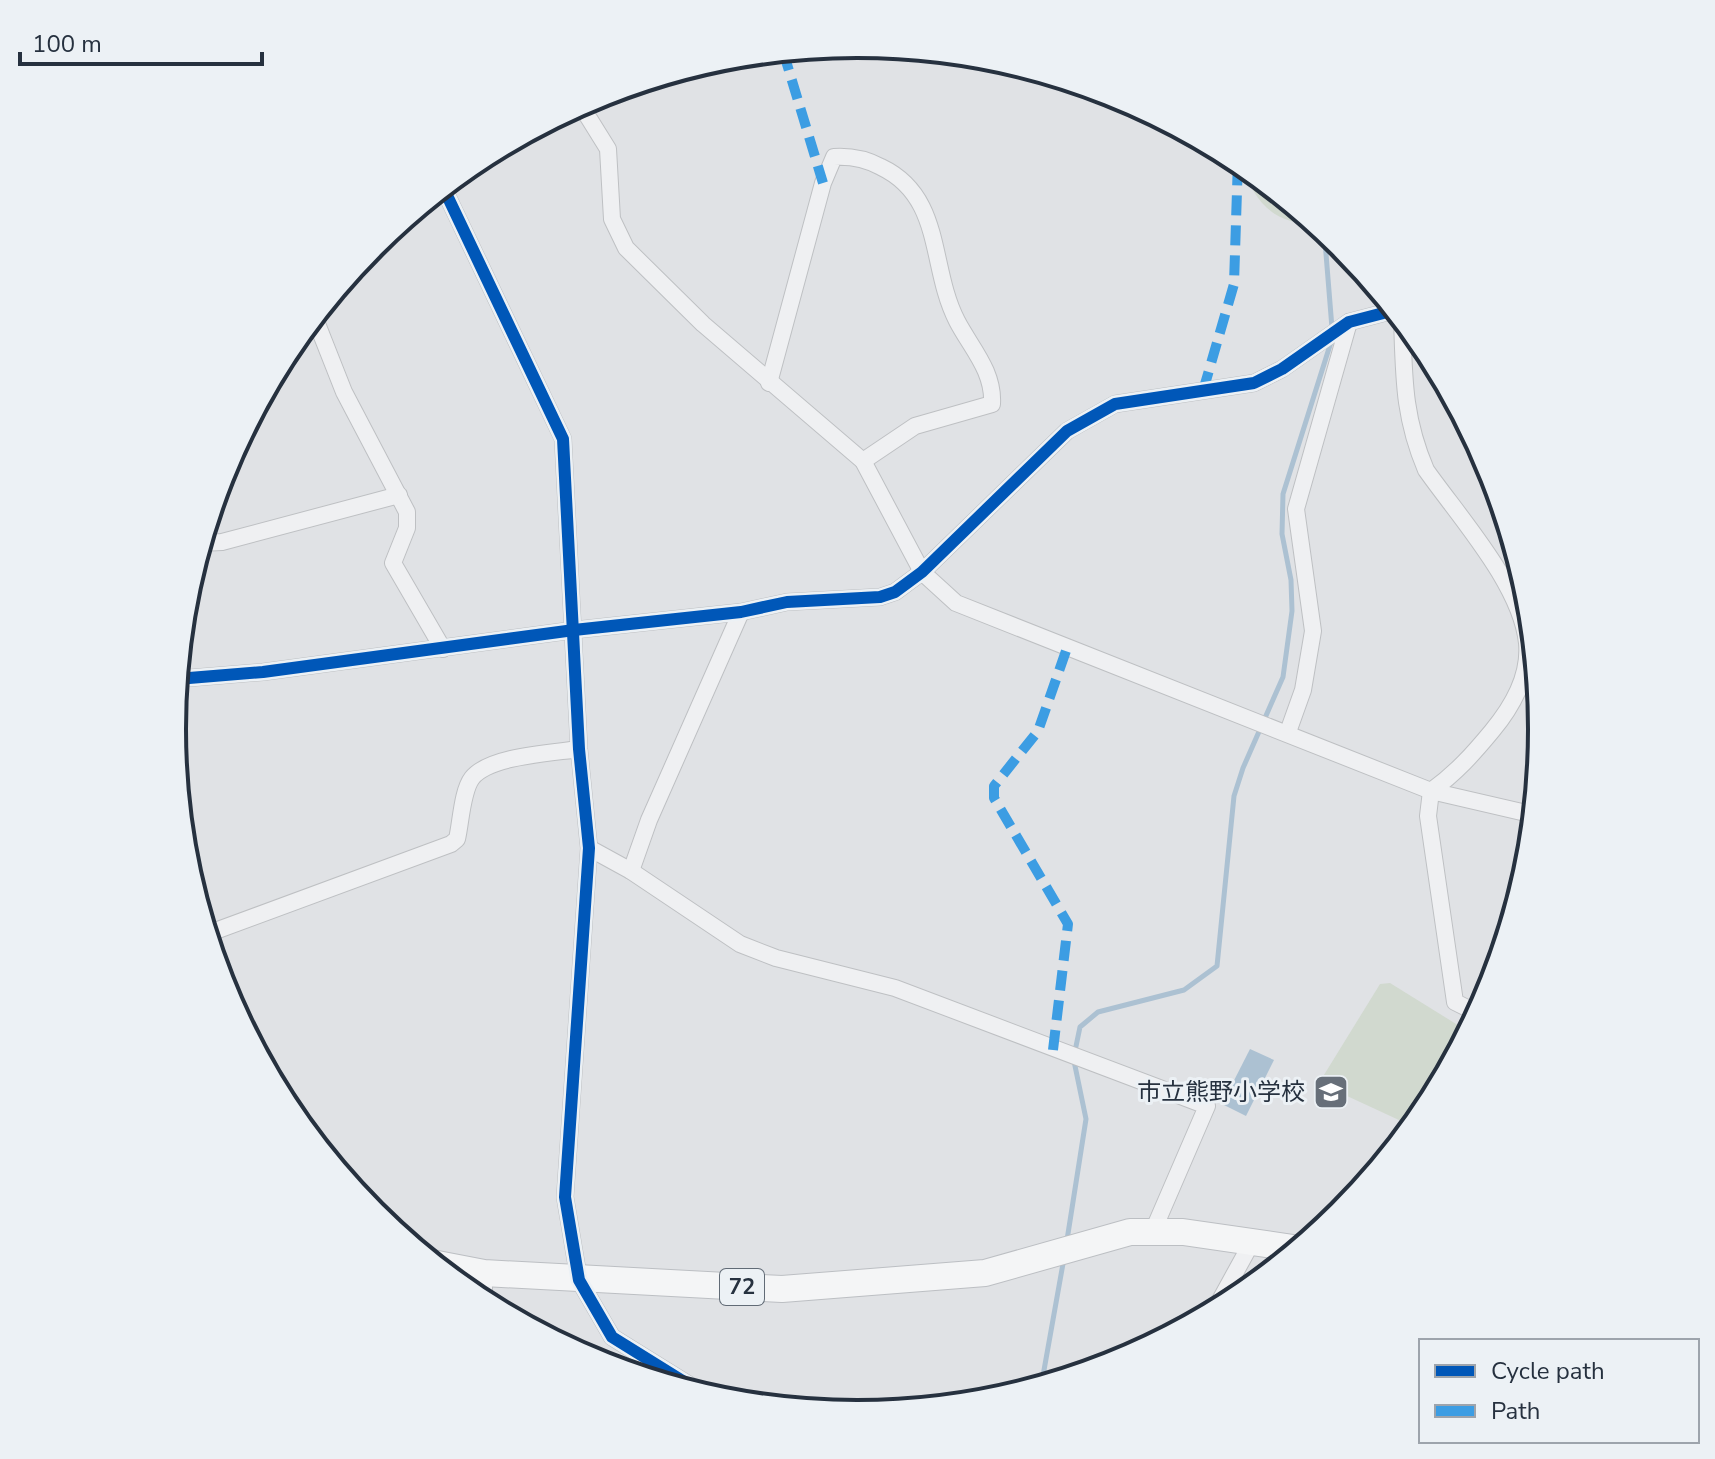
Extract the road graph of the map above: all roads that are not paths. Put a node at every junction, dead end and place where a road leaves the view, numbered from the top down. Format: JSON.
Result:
{"nodes":[{"id":1,"x":587,"y":115,"type":"edge"},
{"id":2,"x":448,"y":198,"type":"edge"},
{"id":3,"x":1383,"y":313,"type":"edge"},
{"id":4,"x":1349,"y":322,"type":"junction"},
{"id":5,"x":319,"y":329,"type":"edge"},
{"id":6,"x":1402,"y":338,"type":"edge"},
{"id":7,"x":769,"y":383,"type":"junction"},
{"id":8,"x":863,"y":461,"type":"junction"},
{"id":9,"x":399,"y":495,"type":"junction"},
{"id":10,"x":213,"y":542,"type":"edge"},
{"id":11,"x":922,"y":572,"type":"junction"},
{"id":12,"x":1518,"y":611,"type":"edge"},
{"id":13,"x":741,"y":612,"type":"junction"},
{"id":14,"x":574,"y":630,"type":"junction"},
{"id":15,"x":443,"y":649,"type":"junction"},
{"id":16,"x":1525,"y":660,"type":"edge"},
{"id":17,"x":188,"y":678,"type":"edge"},
{"id":18,"x":1288,"y":732,"type":"junction"},
{"id":19,"x":579,"y":749,"type":"junction"},
{"id":20,"x":1431,"y":791,"type":"junction"},
{"id":21,"x":1524,"y":812,"type":"edge"},
{"id":22,"x":589,"y":848,"type":"junction"},
{"id":23,"x":631,"y":871,"type":"junction"},
{"id":24,"x":217,"y":930,"type":"edge"},
{"id":25,"x":1468,"y":1008,"type":"edge"},
{"id":26,"x":1153,"y":1231,"type":"junction"},
{"id":27,"x":1252,"y":1242,"type":"junction"},
{"id":28,"x":1285,"y":1247,"type":"edge"},
{"id":29,"x":457,"y":1268,"type":"edge"},
{"id":30,"x":484,"y":1273,"type":"junction"},
{"id":31,"x":579,"y":1280,"type":"junction"},
{"id":32,"x":484,"y":1288,"type":"edge"},
{"id":33,"x":1225,"y":1292,"type":"edge"},
{"id":34,"x":672,"y":1374,"type":"edge"}],
"edges":[{"from":1,"to":7,"type":"street"},
{"from":2,"to":14,"type":"street"},
{"from":3,"to":4,"type":"street"},
{"from":4,"to":11,"type":"street"},
{"from":4,"to":18,"type":"street"},
{"from":5,"to":9,"type":"street"},
{"from":6,"to":12,"type":"street"},
{"from":7,"to":8,"type":"street"},
{"from":7,"to":8,"type":"street"},
{"from":8,"to":11,"type":"street"},
{"from":9,"to":10,"type":"street"},
{"from":9,"to":15,"type":"street"},
{"from":11,"to":13,"type":"street"},
{"from":11,"to":18,"type":"street"},
{"from":13,"to":14,"type":"street"},
{"from":13,"to":23,"type":"street"},
{"from":14,"to":15,"type":"street"},
{"from":14,"to":19,"type":"street"},
{"from":15,"to":17,"type":"street"},
{"from":16,"to":20,"type":"street"},
{"from":18,"to":20,"type":"street"},
{"from":19,"to":22,"type":"street"},
{"from":19,"to":24,"type":"street"},
{"from":20,"to":21,"type":"street"},
{"from":20,"to":25,"type":"street"},
{"from":22,"to":23,"type":"street"},
{"from":22,"to":31,"type":"street"},
{"from":23,"to":26,"type":"street"},
{"from":26,"to":27,"type":"main road","number":"72"},
{"from":26,"to":31,"type":"main road","number":"72"},
{"from":27,"to":28,"type":"main road","number":"72"},
{"from":27,"to":33,"type":"street"},
{"from":29,"to":30,"type":"main road","number":"72"},
{"from":30,"to":31,"type":"main road","number":"72"},
{"from":30,"to":32,"type":"street"},
{"from":31,"to":34,"type":"street"}]}
